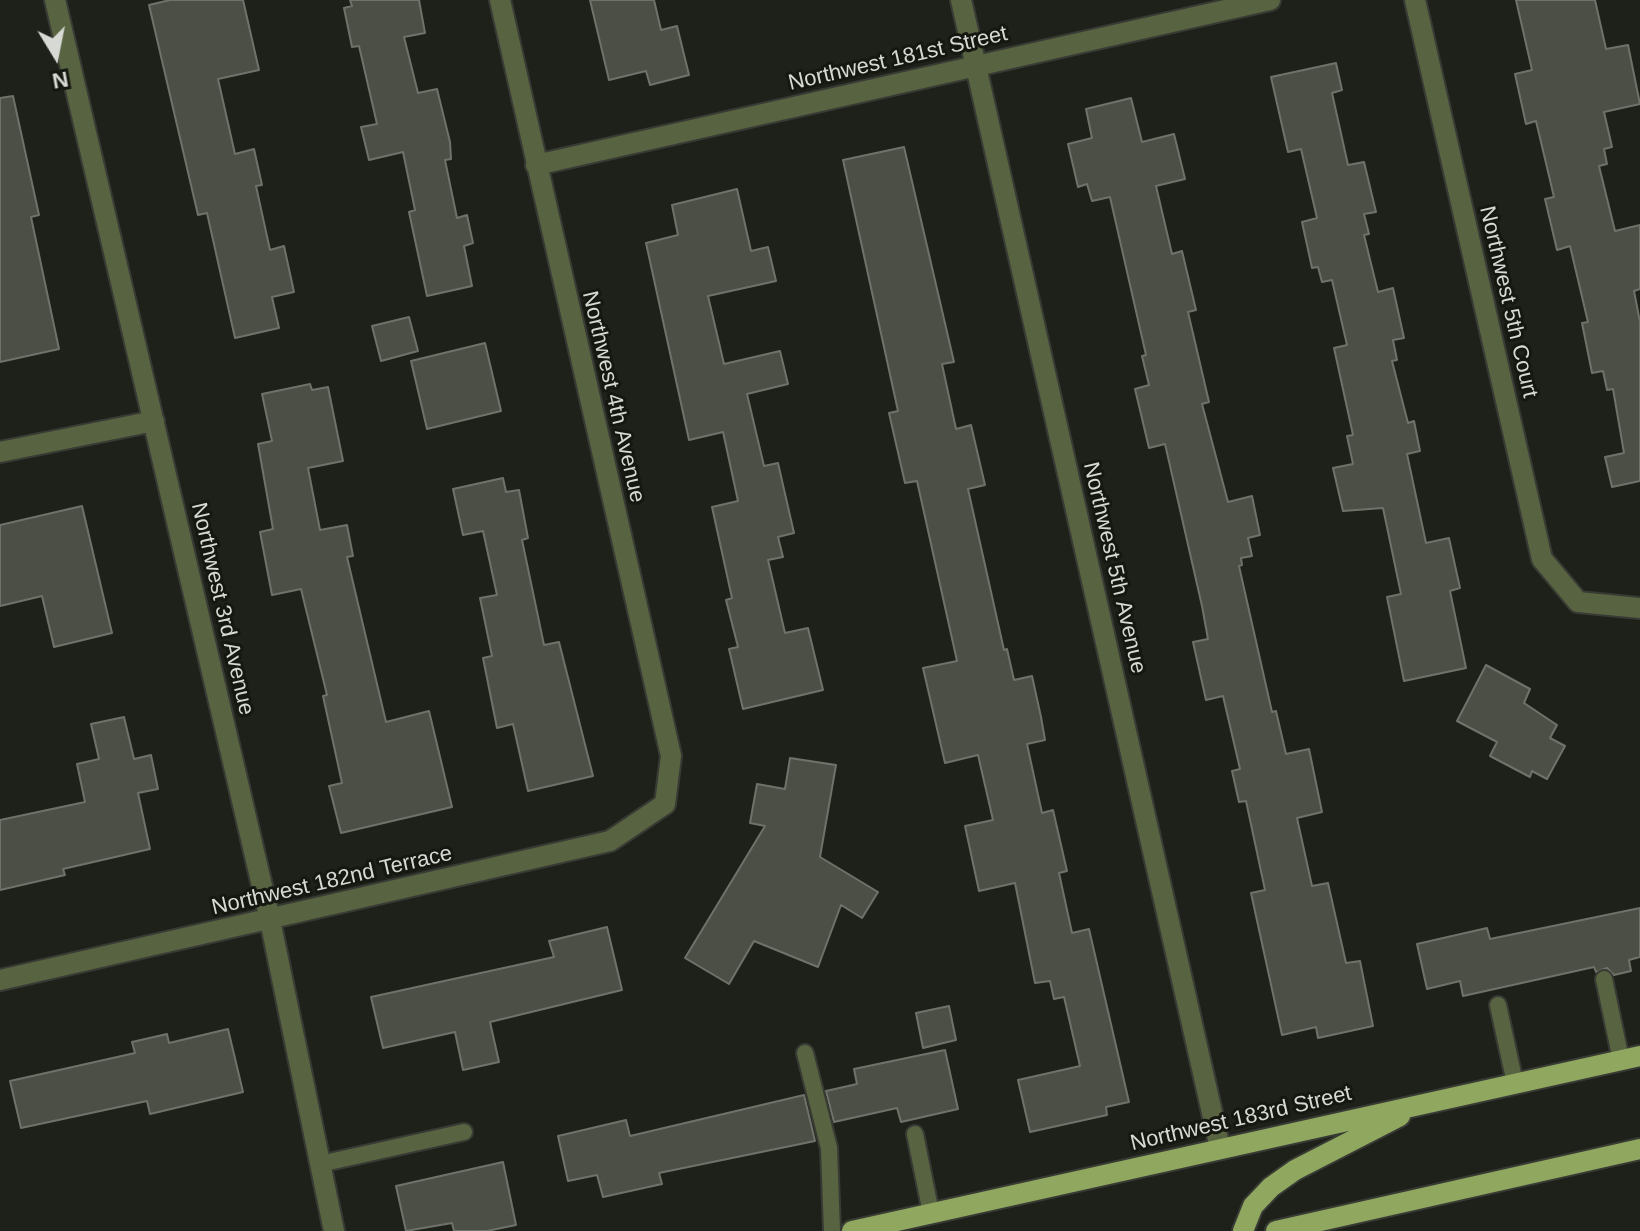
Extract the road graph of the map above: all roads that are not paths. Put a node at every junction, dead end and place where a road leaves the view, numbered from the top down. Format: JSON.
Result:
{"nodes":[{"id":1,"x":55,"y":0,"type":"edge"},
{"id":2,"x":500,"y":0,"type":"edge"},
{"id":3,"x":961,"y":0,"type":"edge"},
{"id":4,"x":1270,"y":0,"type":"edge"},
{"id":5,"x":1415,"y":0,"type":"edge"},
{"id":6,"x":976,"y":66,"type":"junction"},
{"id":7,"x":536,"y":165,"type":"junction"},
{"id":8,"x":154,"y":421,"type":"junction"},
{"id":9,"x":0,"y":452,"type":"edge"},
{"id":10,"x":1640,"y":608,"type":"edge"},
{"id":11,"x":665,"y":804,"type":"joint"},
{"id":12,"x":270,"y":920,"type":"junction"},
{"id":13,"x":1604,"y":979,"type":"dead end"},
{"id":14,"x":0,"y":980,"type":"edge"},
{"id":15,"x":1498,"y":1005,"type":"dead end"},
{"id":16,"x":805,"y":1053,"type":"dead end"},
{"id":17,"x":1631,"y":1058,"type":"edge"},
{"id":18,"x":1515,"y":1083,"type":"junction"},
{"id":19,"x":1425,"y":1103,"type":"junction"},
{"id":20,"x":464,"y":1132,"type":"dead end"},
{"id":21,"x":915,"y":1134,"type":"dead end"},
{"id":22,"x":1220,"y":1148,"type":"junction"},
{"id":23,"x":1640,"y":1149,"type":"edge"},
{"id":24,"x":320,"y":1164,"type":"junction"},
{"id":25,"x":931,"y":1213,"type":"junction"},
{"id":26,"x":334,"y":1231,"type":"edge"},
{"id":27,"x":832,"y":1231,"type":"edge"},
{"id":28,"x":852,"y":1231,"type":"edge"},
{"id":29,"x":1243,"y":1231,"type":"edge"},
{"id":30,"x":1276,"y":1231,"type":"edge"}],
"edges":[{"from":1,"to":8,"type":"street","name":"Northwest 3rd Avenue"},
{"from":2,"to":7,"type":"street","name":"Northwest 4th Avenue"},
{"from":3,"to":6,"type":"street","name":"Northwest 5th Avenue"},
{"from":4,"to":6,"type":"street","name":"Northwest 181st Street"},
{"from":5,"to":10,"type":"street","name":"Northwest 5th Court"},
{"from":6,"to":7,"type":"street","name":"Northwest 181st Street"},
{"from":6,"to":22,"type":"street","name":"Northwest 5th Avenue"},
{"from":7,"to":11,"type":"street","name":"Northwest 4th Avenue"},
{"from":8,"to":9,"type":"street"},
{"from":8,"to":12,"type":"street","name":"Northwest 3rd Avenue"},
{"from":11,"to":12,"type":"street","name":"Northwest 182nd Terrace"},
{"from":12,"to":14,"type":"street","name":"Northwest 182nd Terrace"},
{"from":12,"to":24,"type":"street","name":"Northwest 3rd Avenue"},
{"from":13,"to":17,"type":"lane"},
{"from":15,"to":18,"type":"lane"},
{"from":16,"to":27,"type":"lane"},
{"from":17,"to":18,"type":"main road","name":"Northwest 183rd Street"},
{"from":18,"to":19,"type":"main road","name":"Northwest 183rd Street"},
{"from":19,"to":22,"type":"main road","name":"Northwest 183rd Street"},
{"from":19,"to":29,"type":"main road"},
{"from":20,"to":24,"type":"lane"},
{"from":21,"to":25,"type":"lane"},
{"from":22,"to":25,"type":"main road","name":"Northwest 183rd Street"},
{"from":23,"to":30,"type":"main road"},
{"from":24,"to":26,"type":"street","name":"Northwest 3rd Avenue"},
{"from":25,"to":28,"type":"main road","name":"Northwest 183rd Street"}]}
